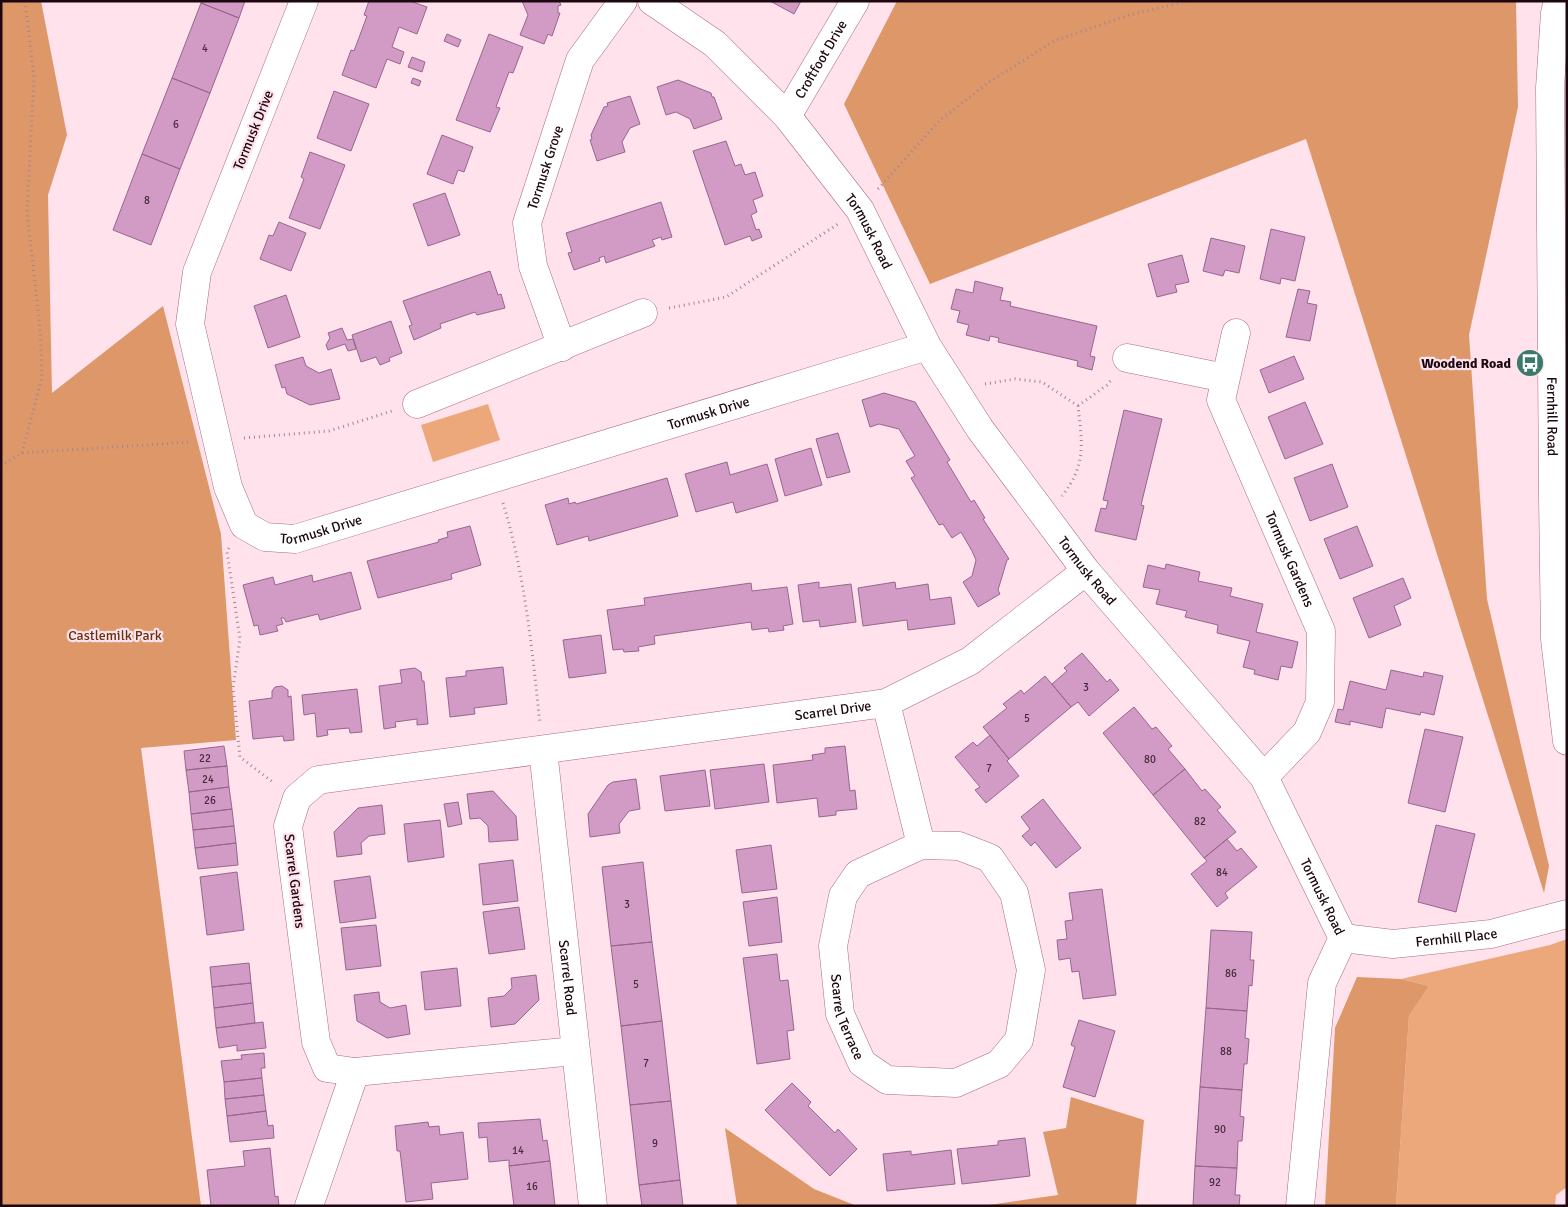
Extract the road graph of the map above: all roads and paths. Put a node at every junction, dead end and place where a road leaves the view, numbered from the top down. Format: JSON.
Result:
{"nodes":[{"id":1,"x":25,"y":1,"type":"edge"},
{"id":2,"x":304,"y":1,"type":"edge"},
{"id":3,"x":623,"y":1,"type":"edge"},
{"id":4,"x":652,"y":1,"type":"edge"},
{"id":5,"x":855,"y":1,"type":"edge"},
{"id":6,"x":1188,"y":1,"type":"edge"},
{"id":7,"x":1558,"y":1,"type":"edge"},
{"id":8,"x":787,"y":116,"type":"junction"},
{"id":9,"x":1558,"y":118,"type":"edge"},
{"id":10,"x":860,"y":210,"type":"junction"},
{"id":11,"x":643,"y":313,"type":"joint"},
{"id":12,"x":1236,"y":333,"type":"dead end"},
{"id":13,"x":927,"y":346,"type":"junction"},
{"id":14,"x":562,"y":347,"type":"junction"},
{"id":15,"x":1127,"y":358,"type":"joint"},
{"id":16,"x":1225,"y":378,"type":"junction"},
{"id":17,"x":955,"y":389,"type":"junction"},
{"id":18,"x":417,"y":404,"type":"joint"},
{"id":19,"x":1078,"y":406,"type":"junction"},
{"id":20,"x":217,"y":440,"type":"junction"},
{"id":21,"x":22,"y":452,"type":"junction"},
{"id":22,"x":1,"y":466,"type":"edge"},
{"id":23,"x":496,"y":479,"type":"junction"},
{"id":24,"x":1560,"y":500,"type":"edge"},
{"id":25,"x":1046,"y":517,"type":"junction"},
{"id":26,"x":244,"y":525,"type":"junction"},
{"id":27,"x":1086,"y":571,"type":"junction"},
{"id":28,"x":886,"y":704,"type":"junction"},
{"id":29,"x":1564,"y":707,"type":"edge"},
{"id":30,"x":1567,"y":741,"type":"edge"},
{"id":31,"x":543,"y":750,"type":"junction"},
{"id":32,"x":1264,"y":777,"type":"junction"},
{"id":33,"x":296,"y":801,"type":"junction"},
{"id":34,"x":921,"y":845,"type":"junction"},
{"id":35,"x":1567,"y":914,"type":"edge"},
{"id":36,"x":1343,"y":938,"type":"junction"},
{"id":37,"x":575,"y":1051,"type":"junction"},
{"id":38,"x":355,"y":1072,"type":"junction"},
{"id":39,"x":309,"y":1206,"type":"edge"},
{"id":40,"x":593,"y":1206,"type":"edge"},
{"id":41,"x":1300,"y":1206,"type":"edge"}],
"edges":[{"from":1,"to":21,"type":"path"},
{"from":2,"to":20,"type":"street","name":"Tormusk Drive"},
{"from":3,"to":14,"type":"street","name":"Tormusk Grove"},
{"from":4,"to":8,"type":"street","name":"Tormusk Road"},
{"from":5,"to":8,"type":"street","name":"Croftfoot Drive"},
{"from":6,"to":10,"type":"path"},
{"from":7,"to":9,"type":"street","name":"Fernhill Road"},
{"from":8,"to":10,"type":"street","name":"Tormusk Road"},
{"from":9,"to":24,"type":"street","name":"Fernhill Road"},
{"from":10,"to":11,"type":"path"},
{"from":10,"to":13,"type":"street","name":"Tormusk Road"},
{"from":11,"to":14,"type":"street"},
{"from":12,"to":16,"type":"street","name":"Tormusk Gardens"},
{"from":13,"to":17,"type":"street","name":"Tormusk Road"},
{"from":13,"to":23,"type":"street","name":"Tormusk Drive"},
{"from":14,"to":18,"type":"street"},
{"from":15,"to":16,"type":"street"},
{"from":15,"to":19,"type":"path"},
{"from":16,"to":32,"type":"street","name":"Tormusk Gardens"},
{"from":17,"to":19,"type":"path"},
{"from":17,"to":25,"type":"street","name":"Tormusk Road"},
{"from":18,"to":20,"type":"path"},
{"from":19,"to":25,"type":"path"},
{"from":20,"to":21,"type":"path"},
{"from":20,"to":26,"type":"street","name":"Tormusk Drive"},
{"from":21,"to":22,"type":"path"},
{"from":23,"to":26,"type":"street","name":"Tormusk Drive"},
{"from":23,"to":31,"type":"path"},
{"from":24,"to":29,"type":"street","name":"Fernhill Road"},
{"from":25,"to":27,"type":"street","name":"Tormusk Road"},
{"from":26,"to":33,"type":"path"},
{"from":27,"to":28,"type":"street","name":"Scarrel Drive"},
{"from":27,"to":32,"type":"street","name":"Tormusk Road"},
{"from":28,"to":31,"type":"street","name":"Scarrel Drive"},
{"from":28,"to":34,"type":"street"},
{"from":29,"to":30,"type":"street","name":"Fernhill Road"},
{"from":31,"to":33,"type":"street","name":"Scarrel Gardens"},
{"from":31,"to":37,"type":"street","name":"Scarrel Road"},
{"from":32,"to":36,"type":"street","name":"Tormusk Road"},
{"from":33,"to":38,"type":"street","name":"Scarrel Gardens"},
{"from":34,"to":34,"type":"street","name":"Scarrel Terrace"},
{"from":35,"to":36,"type":"street","name":"Fernhill Place"},
{"from":36,"to":41,"type":"street","name":"Tormusk Road"},
{"from":37,"to":38,"type":"street","name":"Scarrel Gardens"},
{"from":37,"to":40,"type":"street","name":"Scarrel Road"},
{"from":38,"to":39,"type":"street"}]}
